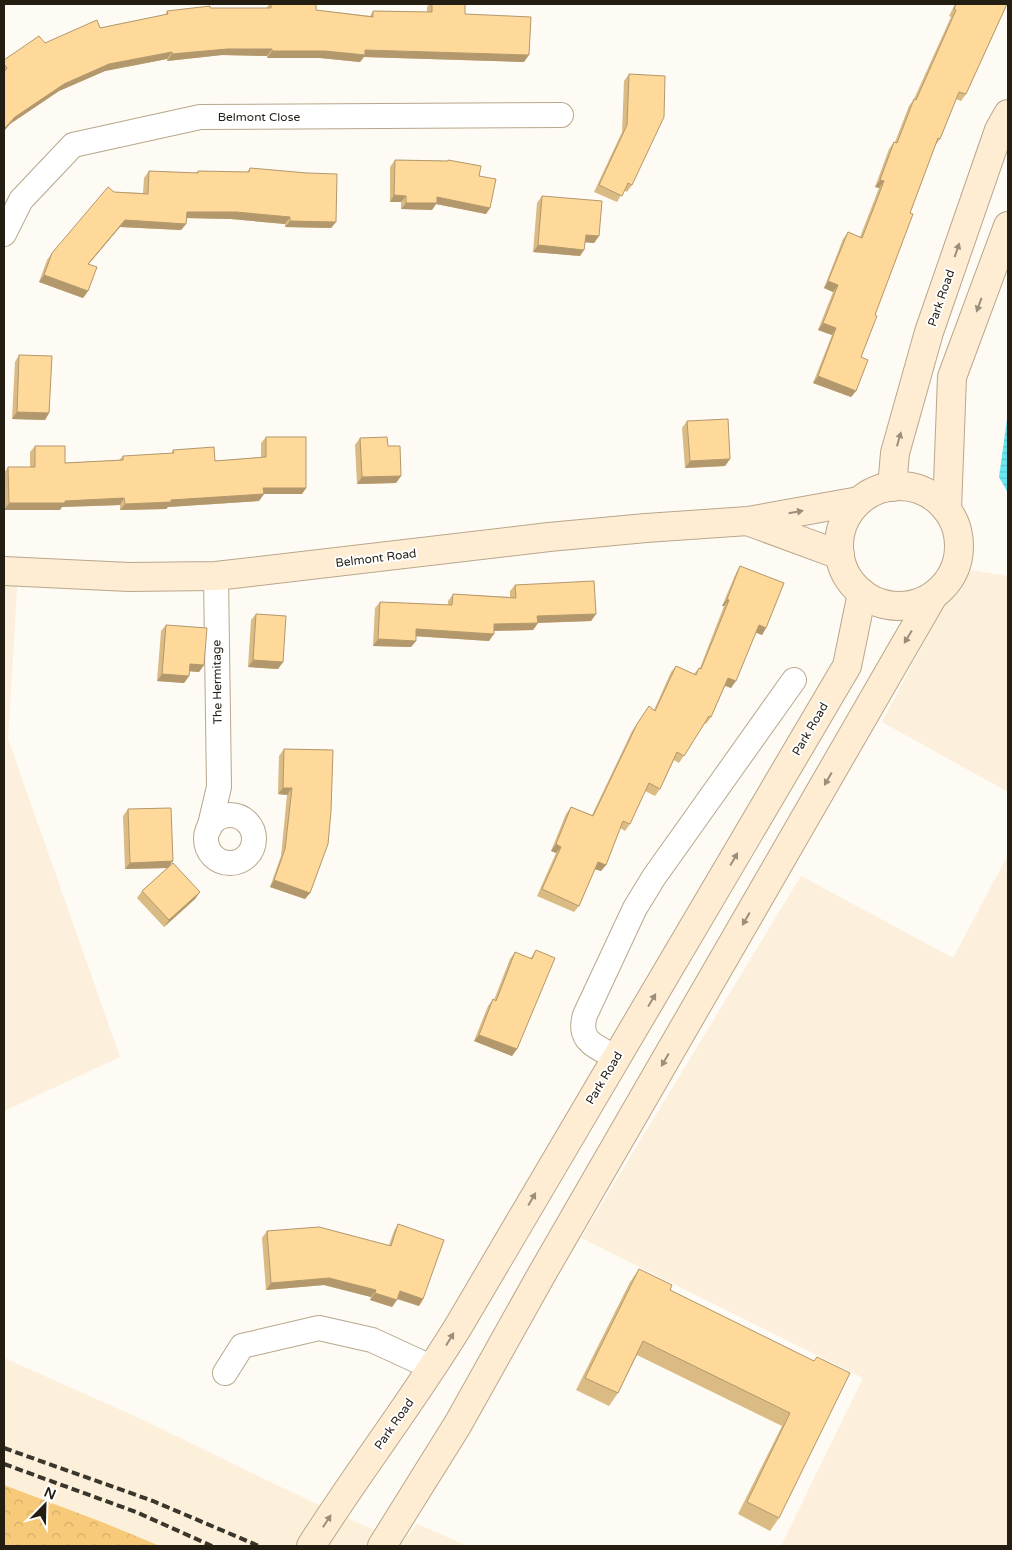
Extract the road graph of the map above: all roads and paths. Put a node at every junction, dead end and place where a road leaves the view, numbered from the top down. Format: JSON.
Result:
{"nodes":[{"id":1,"x":1008,"y":114,"type":"edge"},
{"id":2,"x":561,"y":115,"type":"dead end"},
{"id":3,"x":1008,"y":226,"type":"edge"},
{"id":4,"x":4,"y":234,"type":"edge"},
{"id":5,"x":892,"y":487,"type":"junction"},
{"id":6,"x":860,"y":501,"type":"junction"},
{"id":7,"x":947,"y":510,"type":"junction"},
{"id":8,"x":748,"y":521,"type":"junction"},
{"id":9,"x":840,"y":555,"type":"junction"},
{"id":10,"x":4,"y":571,"type":"edge"},
{"id":11,"x":216,"y":576,"type":"junction"},
{"id":12,"x":862,"y":593,"type":"junction"},
{"id":13,"x":933,"y":596,"type":"junction"},
{"id":14,"x":794,"y":680,"type":"dead end"},
{"id":15,"x":219,"y":787,"type":"junction"},
{"id":16,"x":247,"y":823,"type":"junction"},
{"id":17,"x":209,"y":829,"type":"junction"},
{"id":18,"x":616,"y":1058,"type":"junction"},
{"id":19,"x":433,"y":1368,"type":"junction"},
{"id":20,"x":225,"y":1373,"type":"dead end"},
{"id":21,"x":311,"y":1546,"type":"edge"},
{"id":22,"x":382,"y":1546,"type":"edge"}],
"edges":[{"from":5,"to":1,"type":"main road","name":"Park Road","one_way":true},
{"from":2,"to":4,"type":"street","name":"Belmont Close"},
{"from":3,"to":7,"type":"main road","one_way":true},
{"from":5,"to":6,"type":"main road"},
{"from":5,"to":7,"type":"main road"},
{"from":8,"to":6,"type":"main road","name":"Belmont Road","one_way":true},
{"from":6,"to":9,"type":"main road"},
{"from":7,"to":13,"type":"main road"},
{"from":8,"to":9,"type":"main road"},
{"from":8,"to":11,"type":"main road","name":"Belmont Road"},
{"from":9,"to":12,"type":"main road"},
{"from":10,"to":11,"type":"main road","name":"Belmont Road"},
{"from":11,"to":15,"type":"street","name":"The Hermitage"},
{"from":12,"to":13,"type":"main road"},
{"from":18,"to":12,"type":"main road","name":"Park Road","one_way":true},
{"from":13,"to":22,"type":"main road","one_way":true},
{"from":14,"to":18,"type":"street"},
{"from":15,"to":16,"type":"street"},
{"from":15,"to":17,"type":"street","name":"The Hermitage"},
{"from":16,"to":17,"type":"street"},
{"from":16,"to":17,"type":"street"},
{"from":19,"to":18,"type":"main road","name":"Park Road","one_way":true},
{"from":19,"to":20,"type":"street"},
{"from":21,"to":19,"type":"main road","name":"Park Road","one_way":true}]}
